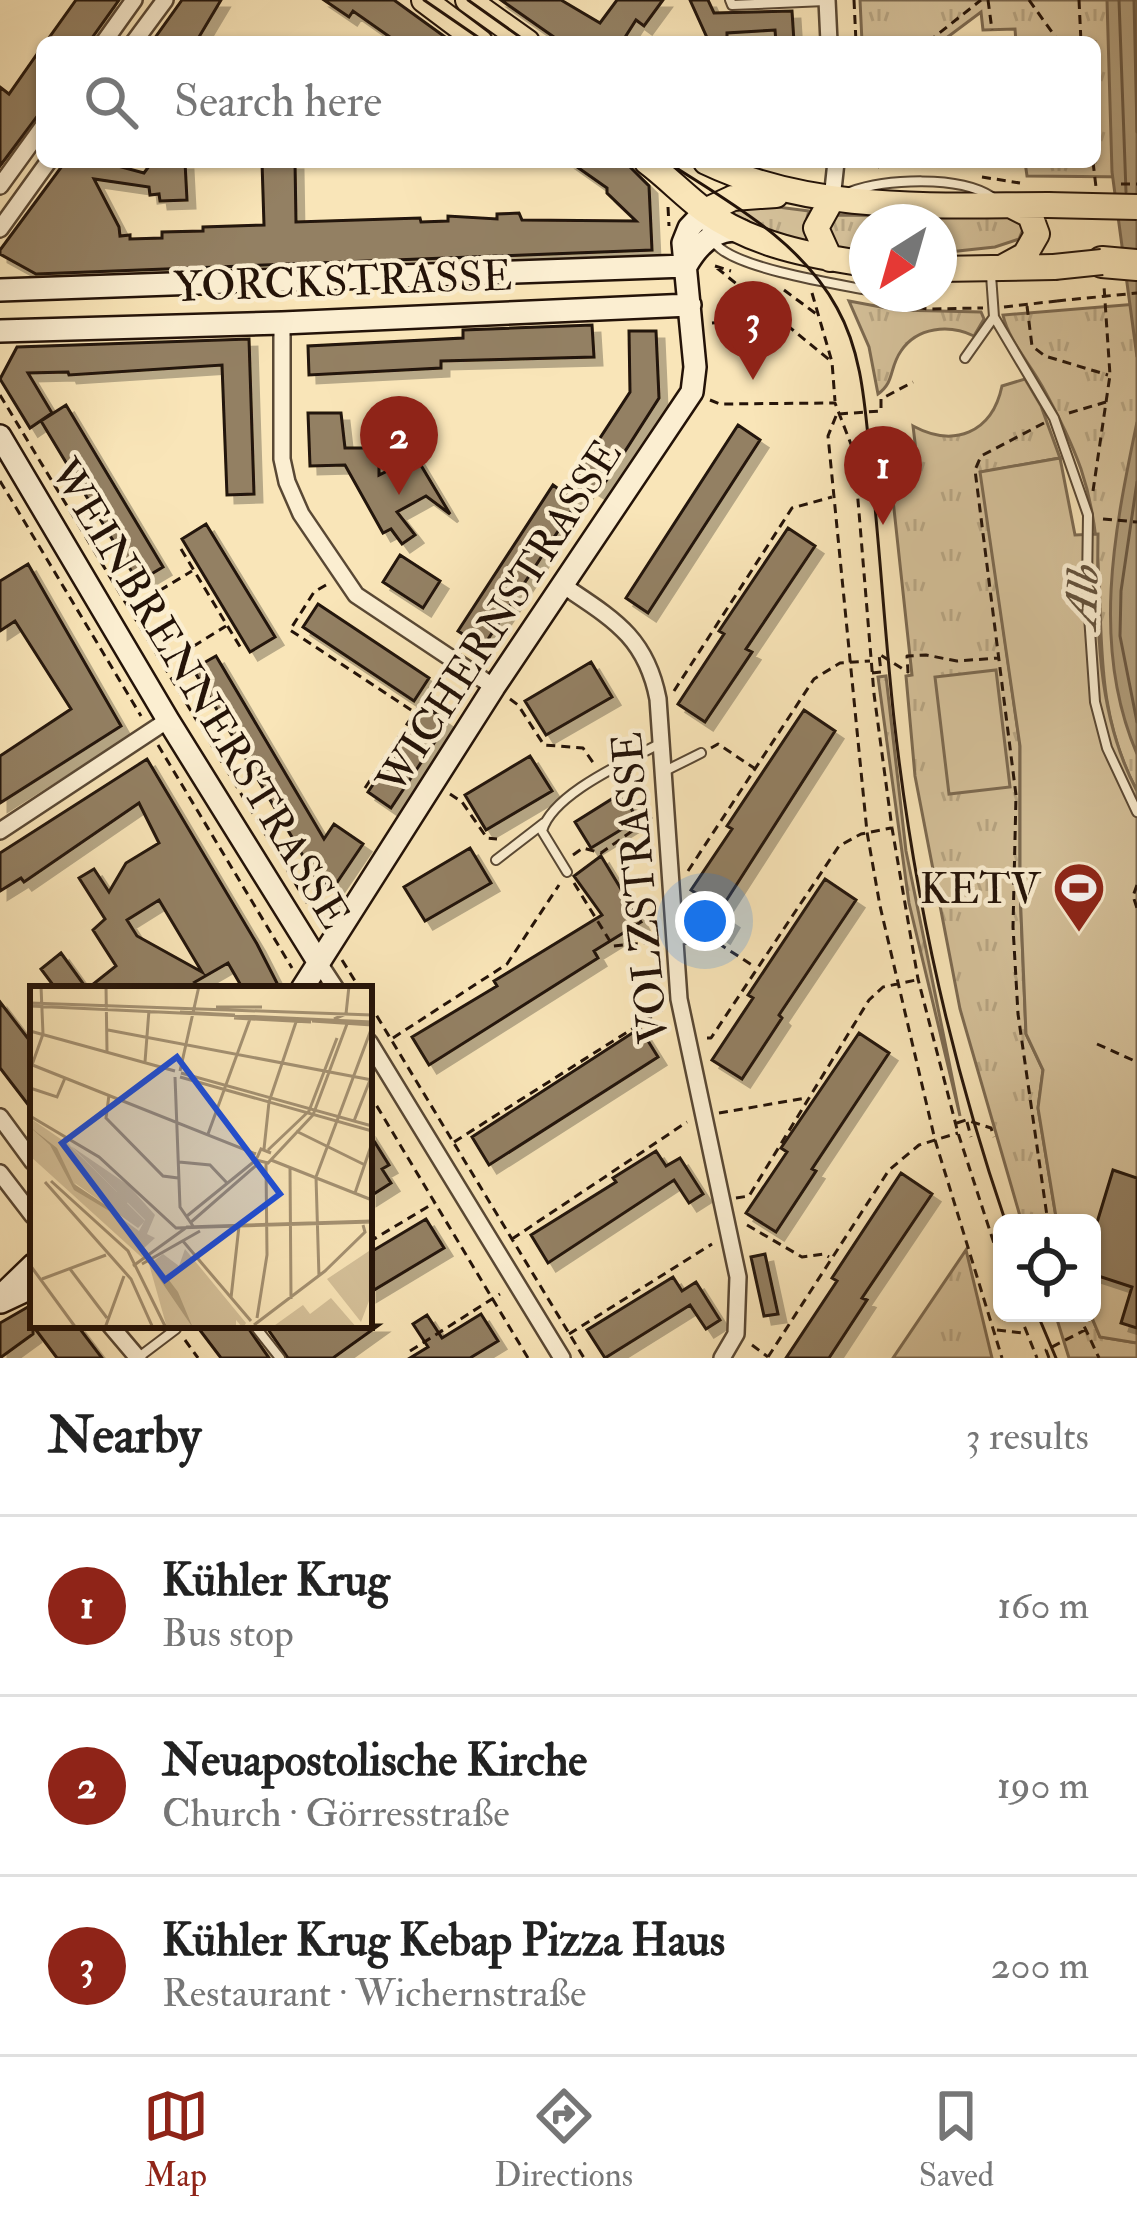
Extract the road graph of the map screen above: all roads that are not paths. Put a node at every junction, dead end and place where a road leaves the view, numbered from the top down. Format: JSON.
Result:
{"nodes":[{"id":1,"x":134,"y":0,"type":"edge"},
{"id":2,"x":165,"y":0,"type":"edge"},
{"id":3,"x":424,"y":0,"type":"edge"},
{"id":4,"x":468,"y":0,"type":"edge"},
{"id":5,"x":730,"y":0,"type":"edge"},
{"id":6,"x":827,"y":0,"type":"edge"},
{"id":7,"x":108,"y":36,"type":"edge"},
{"id":8,"x":138,"y":36,"type":"edge"},
{"id":9,"x":472,"y":36,"type":"edge"},
{"id":10,"x":519,"y":36,"type":"edge"},
{"id":11,"x":830,"y":36,"type":"edge"},
{"id":12,"x":36,"y":136,"type":"edge"},
{"id":13,"x":44,"y":168,"type":"edge"},
{"id":14,"x":653,"y":168,"type":"edge"},
{"id":15,"x":721,"y":168,"type":"edge"},
{"id":16,"x":831,"y":168,"type":"edge"},
{"id":17,"x":0,"y":186,"type":"edge"},
{"id":18,"x":814,"y":189,"type":"junction"},
{"id":19,"x":1010,"y":205,"type":"junction"},
{"id":20,"x":1137,"y":207,"type":"edge"},
{"id":21,"x":698,"y":208,"type":"junction"},
{"id":22,"x":0,"y":229,"type":"edge"},
{"id":23,"x":744,"y":232,"type":"junction"},
{"id":24,"x":711,"y":238,"type":"junction"},
{"id":25,"x":1137,"y":255,"type":"edge"},
{"id":26,"x":830,"y":259,"type":"junction"},
{"id":27,"x":1137,"y":265,"type":"edge"},
{"id":28,"x":686,"y":266,"type":"junction"},
{"id":29,"x":1102,"y":266,"type":"junction"},
{"id":30,"x":996,"y":268,"type":"junction"},
{"id":31,"x":957,"y":269,"type":"edge"},
{"id":32,"x":849,"y":273,"type":"edge"},
{"id":33,"x":849,"y":284,"type":"edge"},
{"id":34,"x":0,"y":290,"type":"edge"},
{"id":35,"x":690,"y":305,"type":"junction"},
{"id":36,"x":994,"y":313,"type":"junction"},
{"id":37,"x":282,"y":323,"type":"junction"},
{"id":38,"x":0,"y":331,"type":"edge"},
{"id":39,"x":965,"y":358,"type":"dead end"},
{"id":40,"x":0,"y":436,"type":"edge"},
{"id":41,"x":564,"y":586,"type":"junction"},
{"id":42,"x":494,"y":688,"type":"junction"},
{"id":43,"x":168,"y":720,"type":"junction"},
{"id":44,"x":659,"y":744,"type":"junction"},
{"id":45,"x":701,"y":753,"type":"road end"},
{"id":46,"x":661,"y":774,"type":"junction"},
{"id":47,"x":1137,"y":812,"type":"edge"},
{"id":48,"x":545,"y":822,"type":"junction"},
{"id":49,"x":0,"y":831,"type":"edge"},
{"id":50,"x":496,"y":860,"type":"dead end"},
{"id":51,"x":567,"y":872,"type":"road end"},
{"id":52,"x":708,"y":938,"type":"road end"},
{"id":53,"x":672,"y":940,"type":"junction"},
{"id":54,"x":319,"y":963,"type":"junction"},
{"id":55,"x":304,"y":986,"type":"edge"},
{"id":56,"x":334,"y":986,"type":"edge"},
{"id":57,"x":372,"y":1047,"type":"edge"},
{"id":58,"x":0,"y":1117,"type":"edge"},
{"id":59,"x":30,"y":1158,"type":"edge"},
{"id":60,"x":0,"y":1173,"type":"edge"},
{"id":61,"x":30,"y":1212,"type":"edge"},
{"id":62,"x":30,"y":1268,"type":"edge"},
{"id":63,"x":30,"y":1288,"type":"edge"},
{"id":64,"x":0,"y":1300,"type":"edge"},
{"id":65,"x":113,"y":1328,"type":"edge"},
{"id":66,"x":126,"y":1328,"type":"edge"},
{"id":67,"x":256,"y":1328,"type":"edge"},
{"id":68,"x":176,"y":1329,"type":"road end"},
{"id":69,"x":137,"y":1356,"type":"edge"},
{"id":70,"x":280,"y":1358,"type":"edge"},
{"id":71,"x":562,"y":1358,"type":"edge"},
{"id":72,"x":722,"y":1358,"type":"edge"}],
"edges":[{"from":1,"to":7,"type":"street"},
{"from":2,"to":8,"type":"street"},
{"from":3,"to":9,"type":"main road"},
{"from":4,"to":10,"type":"main road"},
{"from":5,"to":6,"type":"lane"},
{"from":6,"to":11,"type":"street"},
{"from":12,"to":17,"type":"street"},
{"from":13,"to":22,"type":"street"},
{"from":14,"to":21,"type":"main road"},
{"from":15,"to":18,"type":"main road"},
{"from":16,"to":18,"type":"street"},
{"from":18,"to":19,"type":"main road"},
{"from":18,"to":21,"type":"main road"},
{"from":18,"to":26,"type":"main road"},
{"from":19,"to":20,"type":"main road","bridge":true},
{"from":19,"to":30,"type":"main road"},
{"from":21,"to":23,"type":"main road"},
{"from":21,"to":24,"type":"lane"},
{"from":21,"to":28,"type":"street"},
{"from":23,"to":24,"type":"street"},
{"from":23,"to":26,"type":"main road"},
{"from":24,"to":28,"type":"street"},
{"from":24,"to":33,"type":"lane"},
{"from":25,"to":29,"type":"main road"},
{"from":26,"to":32,"type":"main road"},
{"from":27,"to":29,"type":"highway"},
{"from":28,"to":34,"type":"street","name":"YORCKSTRASSE"},
{"from":28,"to":35,"type":"street"},
{"from":29,"to":30,"type":"main road","bridge":true},
{"from":30,"to":31,"type":"main road"},
{"from":30,"to":36,"type":"lane"},
{"from":35,"to":37,"type":"street","name":"YORCKSTRASSE"},
{"from":35,"to":41,"type":"street","name":"WICHERNSTRASSE"},
{"from":36,"to":39,"type":"lane"},
{"from":36,"to":47,"type":"lane"},
{"from":37,"to":38,"type":"street","name":"YORCKSTRASSE"},
{"from":37,"to":42,"type":"street"},
{"from":40,"to":43,"type":"street","name":"WEINBRENNERSTRASSE"},
{"from":41,"to":42,"type":"street","name":"WICHERNSTRASSE"},
{"from":41,"to":44,"type":"street","name":"VOLZSTRASSE"},
{"from":42,"to":54,"type":"street","name":"WICHERNSTRASSE"},
{"from":43,"to":49,"type":"street"},
{"from":43,"to":54,"type":"street","name":"WEINBRENNERSTRASSE"},
{"from":44,"to":46,"type":"street","name":"VOLZSTRASSE"},
{"from":44,"to":48,"type":"lane"},
{"from":45,"to":46,"type":"lane"},
{"from":46,"to":53,"type":"street","name":"VOLZSTRASSE"},
{"from":48,"to":50,"type":"lane"},
{"from":48,"to":51,"type":"lane"},
{"from":52,"to":53,"type":"lane"},
{"from":53,"to":72,"type":"street","name":"VOLZSTRASSE"},
{"from":54,"to":55,"type":"street","name":"WICHERNSTRASSE"},
{"from":54,"to":56,"type":"street","name":"WEINBRENNERSTRASSE"},
{"from":57,"to":71,"type":"street"},
{"from":58,"to":59,"type":"street"},
{"from":60,"to":61,"type":"street"},
{"from":62,"to":64,"type":"street"},
{"from":63,"to":64,"type":"street"},
{"from":65,"to":69,"type":"street"},
{"from":66,"to":69,"type":"street"},
{"from":67,"to":70,"type":"lane"},
{"from":68,"to":69,"type":"lane"}]}
